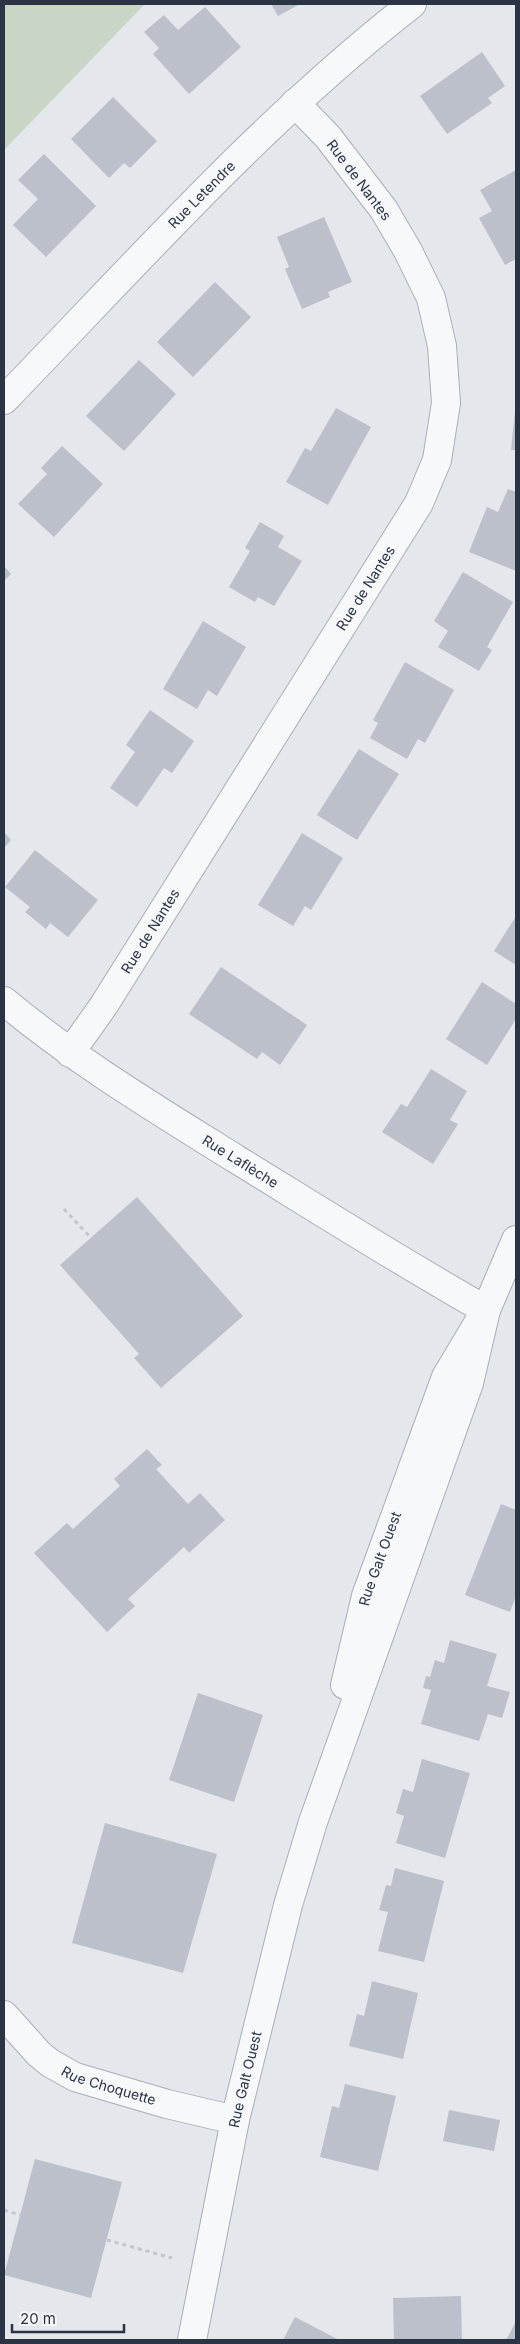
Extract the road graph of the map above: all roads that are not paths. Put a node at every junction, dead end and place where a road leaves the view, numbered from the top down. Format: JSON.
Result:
{"nodes":[{"id":1,"x":412,"y":4,"type":"edge"},
{"id":2,"x":295,"y":103,"type":"junction"},
{"id":3,"x":4,"y":400,"type":"edge"},
{"id":4,"x":4,"y":1001,"type":"edge"},
{"id":5,"x":70,"y":1053,"type":"junction"},
{"id":6,"x":516,"y":1240,"type":"edge"},
{"id":7,"x":486,"y":1310,"type":"junction"},
{"id":8,"x":4,"y":2015,"type":"edge"},
{"id":9,"x":235,"y":2120,"type":"junction"},
{"id":10,"x":192,"y":2340,"type":"edge"}],
"edges":[{"from":1,"to":2,"type":"street","name":"Rue Letendre"},
{"from":2,"to":3,"type":"street","name":"Rue Letendre"},
{"from":2,"to":5,"type":"street","name":"Rue de Nantes"},
{"from":4,"to":5,"type":"street","name":"Rue Laflèche"},
{"from":5,"to":7,"type":"street","name":"Rue Laflèche"},
{"from":6,"to":7,"type":"street","name":"Rue Galt Ouest"},
{"from":7,"to":9,"type":"street","name":"Rue Galt Ouest"},
{"from":8,"to":9,"type":"street","name":"Rue Choquette"},
{"from":9,"to":10,"type":"street","name":"Rue Galt Ouest"}]}
